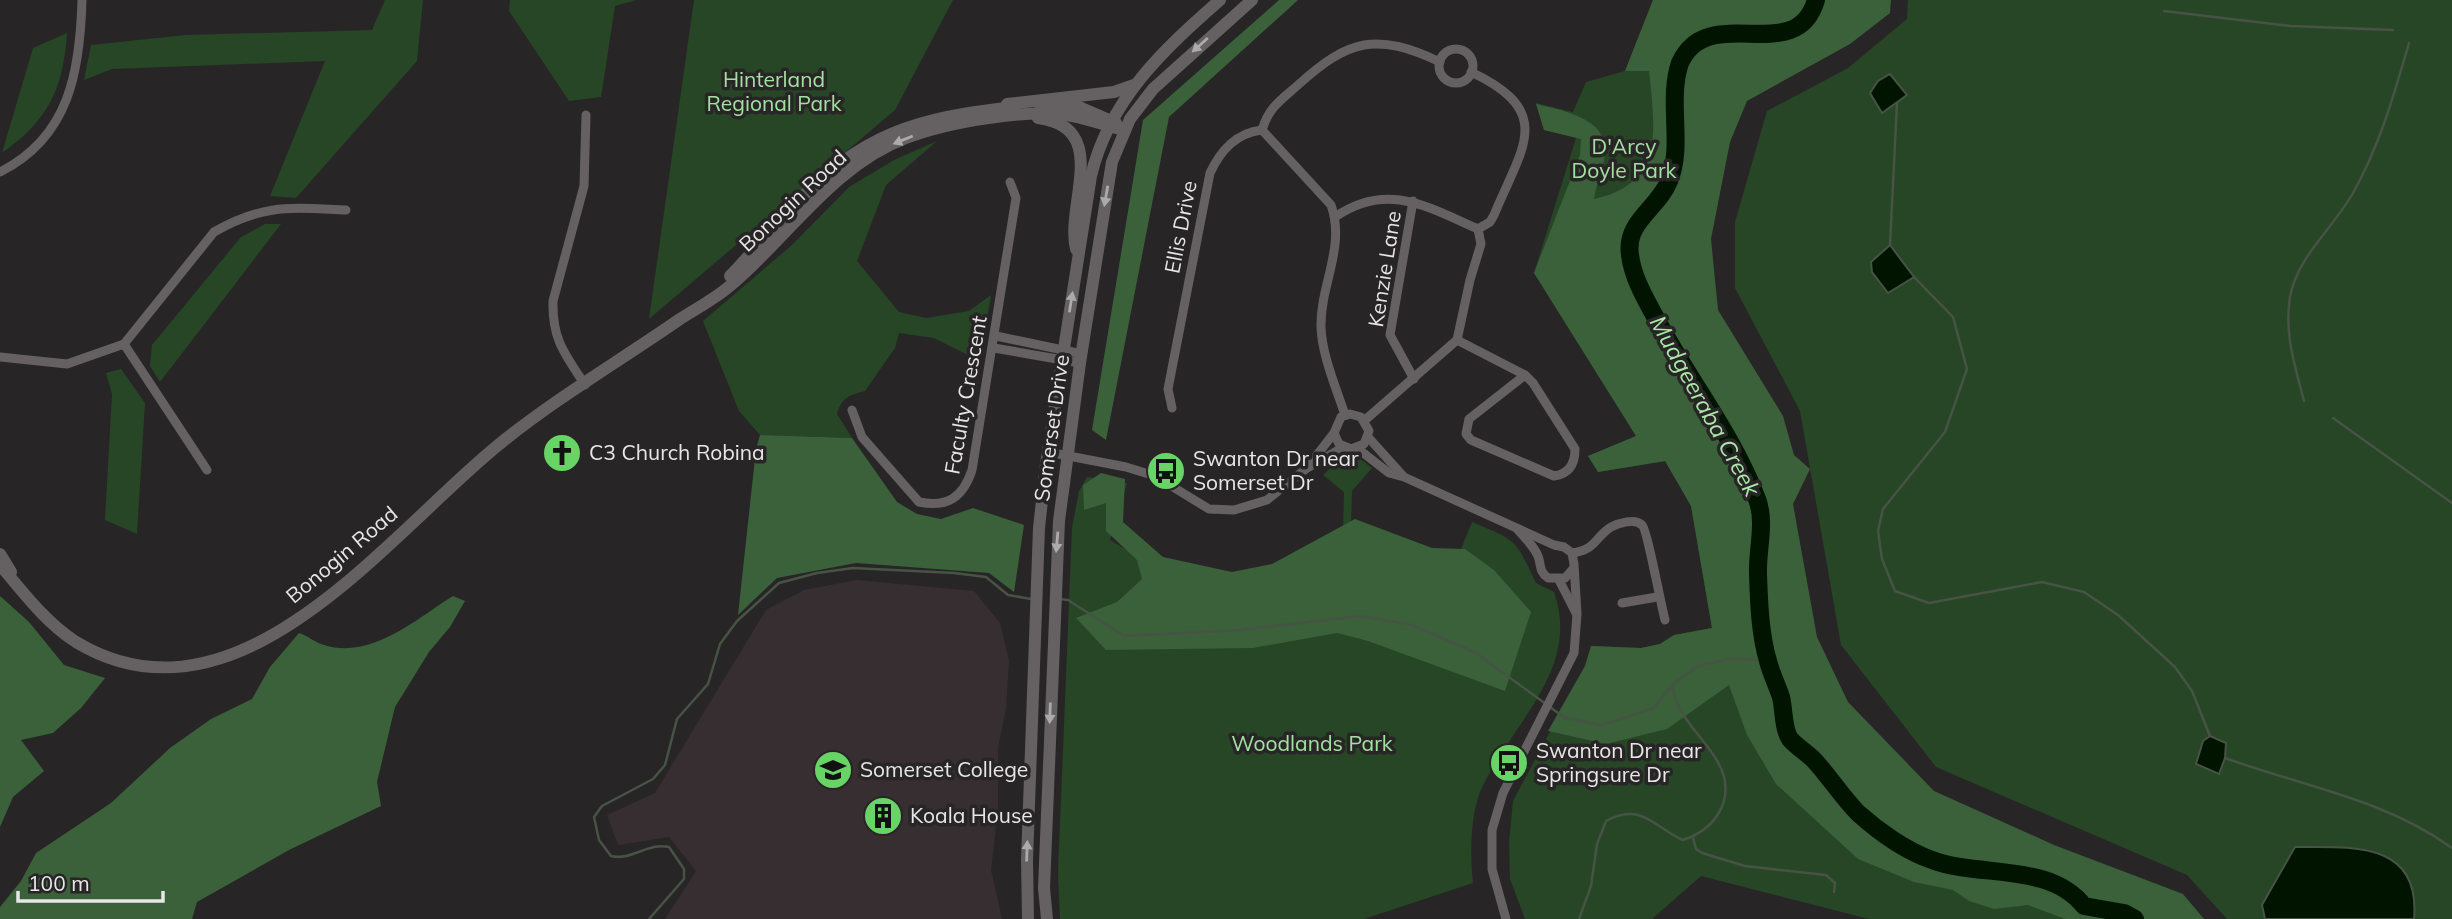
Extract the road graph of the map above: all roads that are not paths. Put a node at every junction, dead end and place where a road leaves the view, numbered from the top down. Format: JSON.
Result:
{"nodes":[{"id":1,"x":82,"y":0,"type":"edge"},
{"id":2,"x":1220,"y":0,"type":"edge"},
{"id":3,"x":1252,"y":0,"type":"edge"},
{"id":4,"x":1440,"y":62,"type":"junction"},
{"id":5,"x":1471,"y":72,"type":"junction"},
{"id":6,"x":1134,"y":85,"type":"junction"},
{"id":7,"x":991,"y":114,"type":"junction"},
{"id":8,"x":586,"y":115,"type":"dead end"},
{"id":9,"x":1109,"y":122,"type":"junction"},
{"id":10,"x":1124,"y":130,"type":"junction"},
{"id":11,"x":1262,"y":130,"type":"junction"},
{"id":12,"x":856,"y":166,"type":"junction"},
{"id":13,"x":0,"y":172,"type":"edge"},
{"id":14,"x":1010,"y":182,"type":"dead end"},
{"id":15,"x":1413,"y":201,"type":"junction"},
{"id":16,"x":346,"y":210,"type":"dead end"},
{"id":17,"x":787,"y":212,"type":"junction"},
{"id":18,"x":1335,"y":217,"type":"junction"},
{"id":19,"x":1478,"y":229,"type":"junction"},
{"id":20,"x":1078,"y":255,"type":"junction"},
{"id":21,"x":694,"y":310,"type":"junction"},
{"id":22,"x":996,"y":336,"type":"junction"},
{"id":23,"x":1457,"y":340,"type":"junction"},
{"id":24,"x":124,"y":344,"type":"junction"},
{"id":25,"x":994,"y":348,"type":"junction"},
{"id":26,"x":1063,"y":355,"type":"junction"},
{"id":27,"x":0,"y":357,"type":"edge"},
{"id":28,"x":1081,"y":359,"type":"junction"},
{"id":29,"x":1525,"y":375,"type":"junction"},
{"id":30,"x":1414,"y":379,"type":"junction"},
{"id":31,"x":585,"y":385,"type":"junction"},
{"id":32,"x":1172,"y":408,"type":"dead end"},
{"id":33,"x":852,"y":410,"type":"dead end"},
{"id":34,"x":1345,"y":415,"type":"junction"},
{"id":35,"x":1365,"y":420,"type":"junction"},
{"id":36,"x":1334,"y":433,"type":"junction"},
{"id":37,"x":1368,"y":438,"type":"junction"},
{"id":38,"x":1344,"y":447,"type":"junction"},
{"id":39,"x":1357,"y":448,"type":"junction"},
{"id":40,"x":1048,"y":452,"type":"junction"},
{"id":41,"x":1066,"y":455,"type":"junction"},
{"id":42,"x":1307,"y":468,"type":"junction"},
{"id":43,"x":207,"y":470,"type":"dead end"},
{"id":44,"x":1404,"y":477,"type":"junction"},
{"id":45,"x":1515,"y":526,"type":"junction"},
{"id":46,"x":1554,"y":545,"type":"junction"},
{"id":47,"x":1572,"y":553,"type":"junction"},
{"id":48,"x":0,"y":554,"type":"edge"},
{"id":49,"x":1539,"y":559,"type":"junction"},
{"id":50,"x":0,"y":565,"type":"edge"},
{"id":51,"x":1573,"y":569,"type":"junction"},
{"id":52,"x":1559,"y":580,"type":"junction"},
{"id":53,"x":22,"y":590,"type":"junction"},
{"id":54,"x":1657,"y":597,"type":"junction"},
{"id":55,"x":1622,"y":603,"type":"dead end"},
{"id":56,"x":1577,"y":614,"type":"junction"},
{"id":57,"x":1665,"y":620,"type":"dead end"},
{"id":58,"x":1028,"y":919,"type":"edge"},
{"id":59,"x":1048,"y":919,"type":"edge"},
{"id":60,"x":1506,"y":919,"type":"edge"}],
"edges":[{"from":1,"to":13,"type":"street"},
{"from":2,"to":6,"type":"street","name":"Somerset Drive"},
{"from":3,"to":10,"type":"street","name":"Somerset Drive","one_way":true},
{"from":4,"to":5,"type":"street"},
{"from":4,"to":5,"type":"street"},
{"from":4,"to":11,"type":"street"},
{"from":5,"to":19,"type":"street"},
{"from":6,"to":7,"type":"street"},
{"from":6,"to":9,"type":"street","name":"Somerset Drive"},
{"from":7,"to":9,"type":"street","name":"Bonogin Road"},
{"from":7,"to":12,"type":"street","name":"Bonogin Road","one_way":true},
{"from":7,"to":17,"type":"street","name":"Bonogin Road"},
{"from":7,"to":20,"type":"street"},
{"from":8,"to":31,"type":"street"},
{"from":9,"to":10,"type":"street","name":"Bonogin Road"},
{"from":9,"to":20,"type":"street","name":"Somerset Drive"},
{"from":10,"to":28,"type":"street","name":"Somerset Drive","one_way":true},
{"from":11,"to":18,"type":"street"},
{"from":11,"to":32,"type":"street","name":"Ellis Drive"},
{"from":12,"to":17,"type":"street"},
{"from":12,"to":21,"type":"street","name":"Bonogin Road"},
{"from":14,"to":22,"type":"street","name":"Faculty Crescent"},
{"from":15,"to":18,"type":"street"},
{"from":15,"to":19,"type":"street"},
{"from":15,"to":30,"type":"street","name":"Kenzie Lane"},
{"from":16,"to":24,"type":"street"},
{"from":17,"to":21,"type":"street","name":"Bonogin Road"},
{"from":18,"to":34,"type":"street"},
{"from":19,"to":23,"type":"street"},
{"from":26,"to":20,"type":"street","name":"Somerset Drive","one_way":true},
{"from":21,"to":31,"type":"street","name":"Bonogin Road"},
{"from":22,"to":25,"type":"street","name":"Faculty Crescent"},
{"from":22,"to":26,"type":"street"},
{"from":23,"to":29,"type":"street"},
{"from":23,"to":30,"type":"street"},
{"from":24,"to":27,"type":"street"},
{"from":24,"to":43,"type":"street"},
{"from":25,"to":26,"type":"street"},
{"from":25,"to":33,"type":"street","name":"Faculty Crescent"},
{"from":26,"to":28,"type":"street"},
{"from":26,"to":40,"type":"street","name":"Somerset Drive"},
{"from":28,"to":41,"type":"street","name":"Somerset Drive"},
{"from":29,"to":29,"type":"street"},
{"from":30,"to":35,"type":"street"},
{"from":31,"to":53,"type":"street","name":"Bonogin Road"},
{"from":34,"to":35,"type":"street"},
{"from":34,"to":36,"type":"street"},
{"from":35,"to":37,"type":"street"},
{"from":36,"to":38,"type":"street"},
{"from":36,"to":42,"type":"street"},
{"from":37,"to":39,"type":"street"},
{"from":37,"to":44,"type":"street"},
{"from":38,"to":39,"type":"street"},
{"from":38,"to":42,"type":"street"},
{"from":39,"to":44,"type":"street"},
{"from":40,"to":41,"type":"street"},
{"from":58,"to":40,"type":"street","name":"Somerset Drive","one_way":true},
{"from":41,"to":42,"type":"street"},
{"from":41,"to":59,"type":"street","name":"Somerset Drive","one_way":true},
{"from":44,"to":45,"type":"street"},
{"from":45,"to":46,"type":"street"},
{"from":45,"to":49,"type":"street"},
{"from":46,"to":47,"type":"street"},
{"from":46,"to":49,"type":"street"},
{"from":47,"to":51,"type":"street"},
{"from":47,"to":54,"type":"street"},
{"from":48,"to":53,"type":"street","name":"Bonogin Road"},
{"from":49,"to":52,"type":"street"},
{"from":50,"to":53,"type":"street","name":"Bonogin Road"},
{"from":51,"to":52,"type":"street"},
{"from":51,"to":56,"type":"street"},
{"from":52,"to":56,"type":"street"},
{"from":54,"to":55,"type":"street"},
{"from":54,"to":57,"type":"street"},
{"from":56,"to":60,"type":"street"}]}
